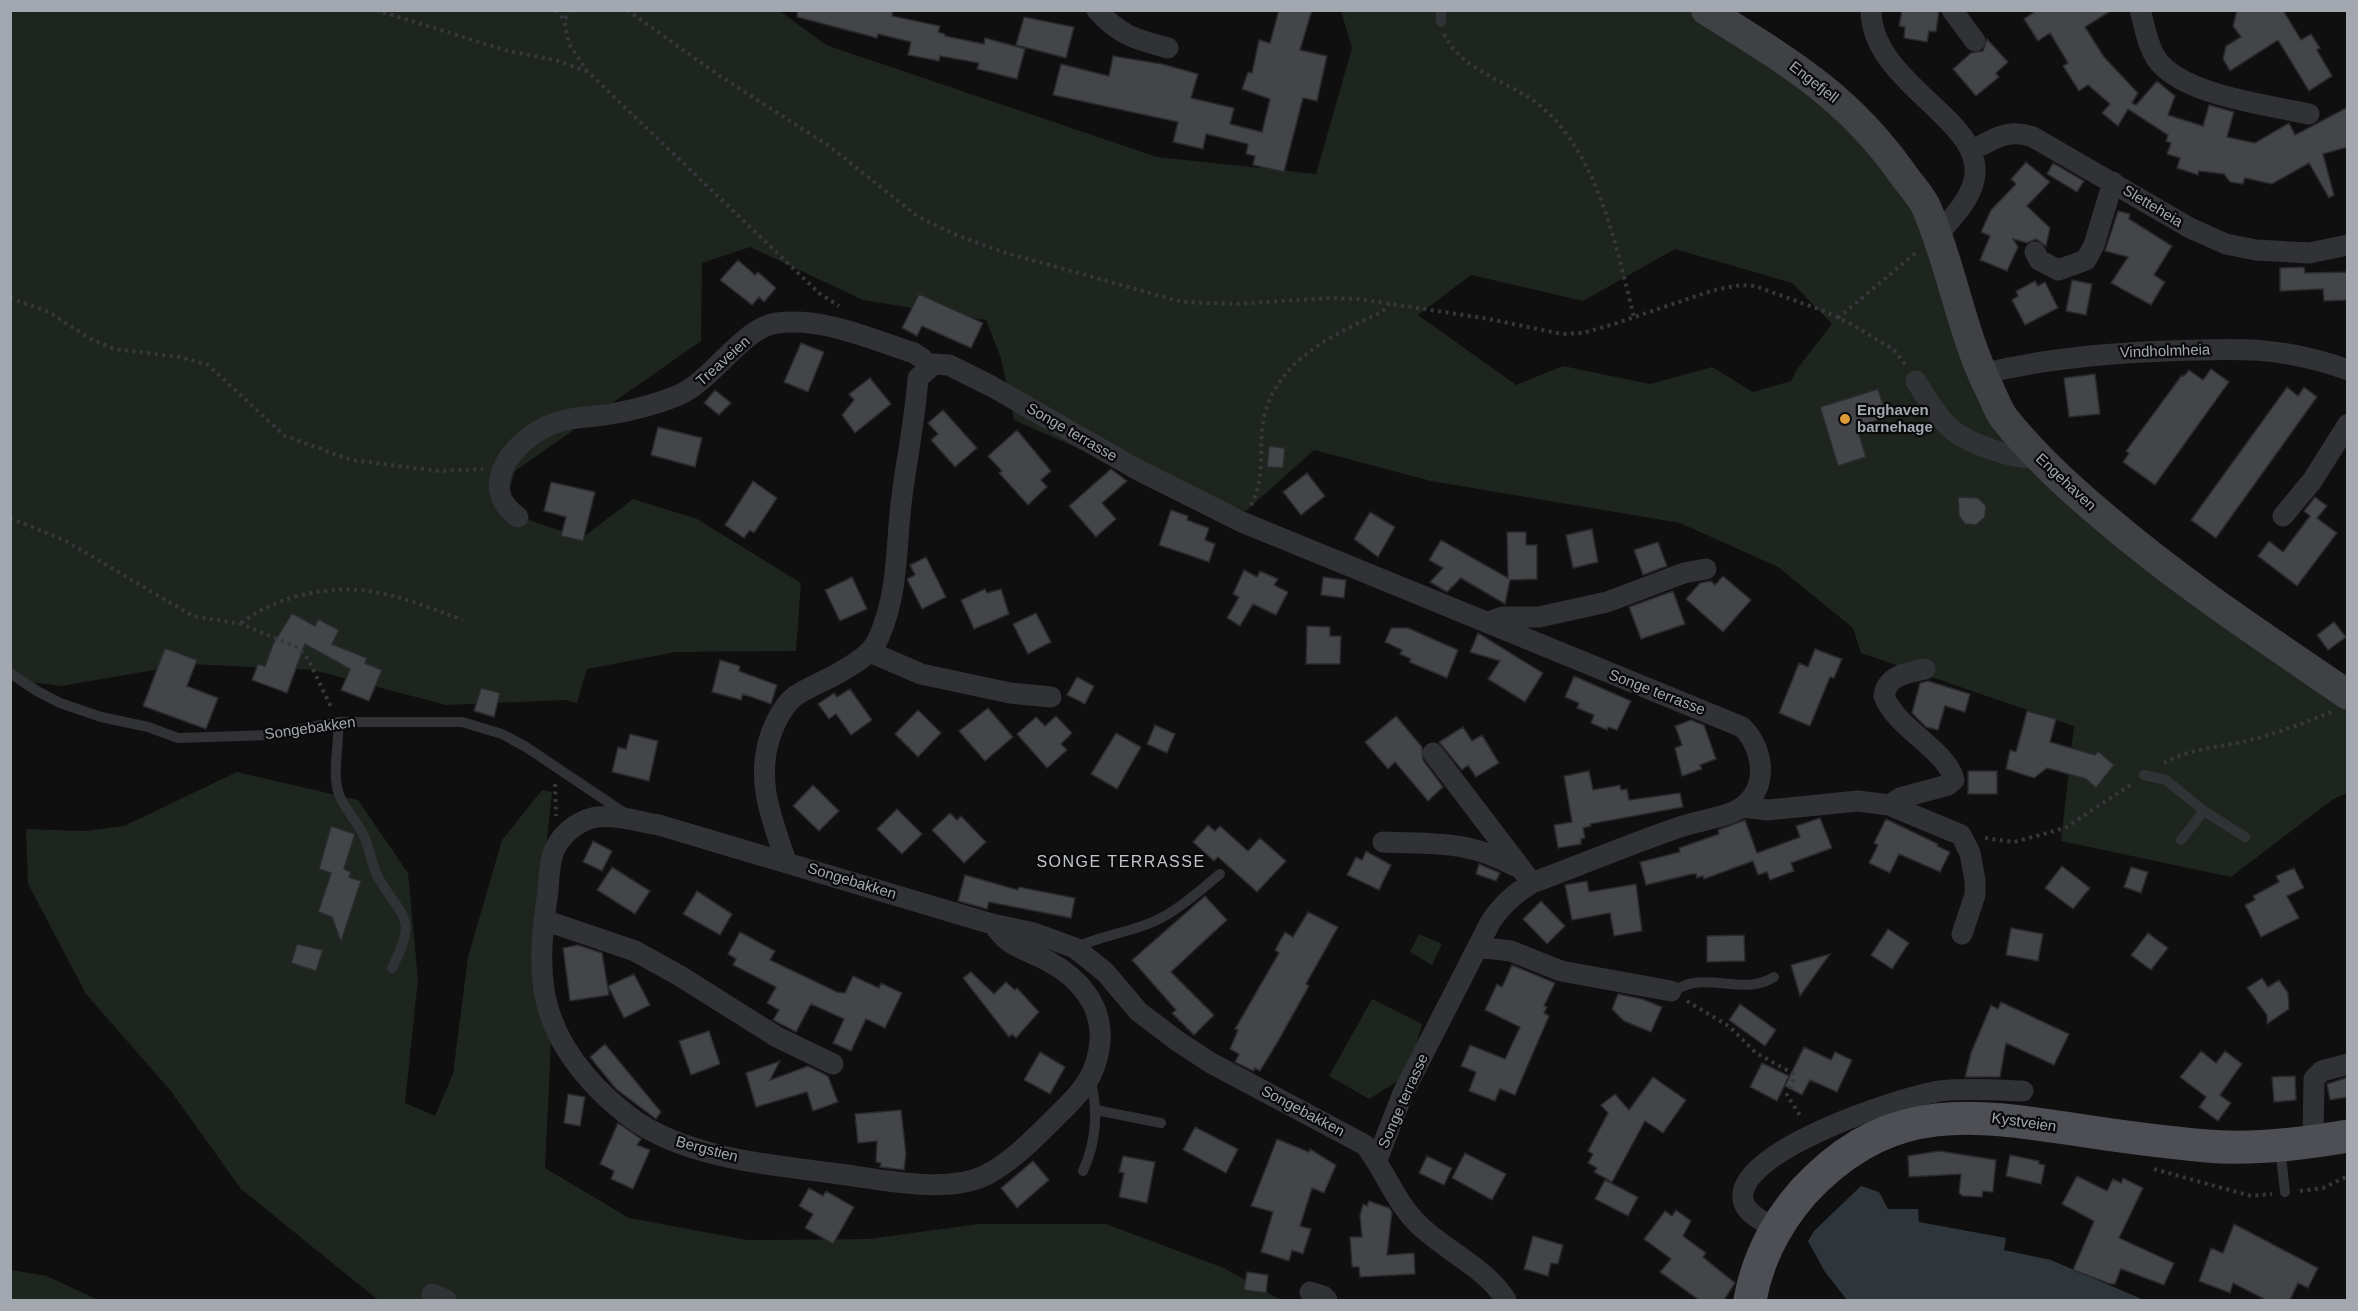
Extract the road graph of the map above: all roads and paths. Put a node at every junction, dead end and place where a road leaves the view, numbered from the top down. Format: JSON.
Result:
{"nodes":[{"id":1,"x":376,"y":10,"type":"edge"},
{"id":2,"x":556,"y":10,"type":"edge"},
{"id":3,"x":571,"y":10,"type":"edge"},
{"id":4,"x":627,"y":10,"type":"edge"},
{"id":5,"x":1097,"y":10,"type":"edge"},
{"id":6,"x":1706,"y":10,"type":"edge"},
{"id":7,"x":1871,"y":10,"type":"edge"},
{"id":8,"x":1952,"y":10,"type":"edge"},
{"id":9,"x":2140,"y":10,"type":"edge"},
{"id":10,"x":1441,"y":16,"type":"edge"},
{"id":11,"x":564,"y":20,"type":"junction"},
{"id":12,"x":1974,"y":41,"type":"dead end"},
{"id":13,"x":1168,"y":48,"type":"dead end"},
{"id":14,"x":586,"y":71,"type":"junction"},
{"id":15,"x":2309,"y":114,"type":"dead end"},
{"id":16,"x":1971,"y":151,"type":"junction"},
{"id":17,"x":1904,"y":175,"type":"joint"},
{"id":18,"x":2113,"y":182,"type":"junction"},
{"id":19,"x":1936,"y":237,"type":"junction"},
{"id":20,"x":2348,"y":245,"type":"edge"},
{"id":21,"x":2035,"y":252,"type":"dead end"},
{"id":22,"x":10,"y":298,"type":"edge"},
{"id":23,"x":1390,"y":303,"type":"junction"},
{"id":24,"x":845,"y":310,"type":"dead end"},
{"id":25,"x":1634,"y":316,"type":"junction"},
{"id":26,"x":1838,"y":318,"type":"junction"},
{"id":27,"x":927,"y":368,"type":"junction"},
{"id":28,"x":2348,"y":370,"type":"edge"},
{"id":29,"x":1982,"y":374,"type":"junction"},
{"id":30,"x":1916,"y":381,"type":"joint"},
{"id":31,"x":2348,"y":424,"type":"edge"},
{"id":32,"x":2036,"y":455,"type":"junction"},
{"id":33,"x":502,"y":468,"type":"junction"},
{"id":34,"x":2283,"y":516,"type":"dead end"},
{"id":35,"x":518,"y":517,"type":"dead end"},
{"id":36,"x":10,"y":518,"type":"edge"},
{"id":37,"x":1242,"y":522,"type":"junction"},
{"id":38,"x":1706,"y":569,"type":"dead end"},
{"id":39,"x":463,"y":620,"type":"dead end"},
{"id":40,"x":1487,"y":622,"type":"junction"},
{"id":41,"x":241,"y":624,"type":"junction"},
{"id":42,"x":870,"y":651,"type":"junction"},
{"id":43,"x":1925,"y":669,"type":"dead end"},
{"id":44,"x":10,"y":674,"type":"edge"},
{"id":45,"x":1051,"y":697,"type":"dead end"},
{"id":46,"x":2344,"y":701,"type":"edge"},
{"id":47,"x":338,"y":722,"type":"junction"},
{"id":48,"x":1433,"y":753,"type":"dead end"},
{"id":49,"x":546,"y":761,"type":"junction"},
{"id":50,"x":2144,"y":775,"type":"junction"},
{"id":51,"x":1889,"y":805,"type":"junction"},
{"id":52,"x":1742,"y":807,"type":"junction"},
{"id":53,"x":2204,"y":811,"type":"junction"},
{"id":54,"x":628,"y":820,"type":"junction"},
{"id":55,"x":556,"y":821,"type":"dead end"},
{"id":56,"x":1961,"y":835,"type":"junction"},
{"id":57,"x":2246,"y":837,"type":"dead end"},
{"id":58,"x":2181,"y":840,"type":"dead end"},
{"id":59,"x":1383,"y":842,"type":"dead end"},
{"id":60,"x":786,"y":861,"type":"junction"},
{"id":61,"x":1220,"y":874,"type":"dead end"},
{"id":62,"x":1525,"y":876,"type":"junction"},
{"id":63,"x":544,"y":920,"type":"junction"},
{"id":64,"x":992,"y":924,"type":"junction"},
{"id":65,"x":1962,"y":933,"type":"dead end"},
{"id":66,"x":1478,"y":947,"type":"junction"},
{"id":67,"x":1075,"y":948,"type":"junction"},
{"id":68,"x":392,"y":968,"type":"dead end"},
{"id":69,"x":1774,"y":977,"type":"dead end"},
{"id":70,"x":1671,"y":991,"type":"junction"},
{"id":71,"x":833,"y":1064,"type":"dead end"},
{"id":72,"x":2348,"y":1064,"type":"edge"},
{"id":73,"x":1090,"y":1079,"type":"junction"},
{"id":74,"x":2023,"y":1091,"type":"dead end"},
{"id":75,"x":1096,"y":1110,"type":"junction"},
{"id":76,"x":1809,"y":1119,"type":"dead end"},
{"id":77,"x":1161,"y":1123,"type":"dead end"},
{"id":78,"x":2348,"y":1136,"type":"edge"},
{"id":79,"x":2313,"y":1142,"type":"junction"},
{"id":80,"x":2280,"y":1145,"type":"junction"},
{"id":81,"x":1377,"y":1160,"type":"junction"},
{"id":82,"x":2153,"y":1169,"type":"dead end"},
{"id":83,"x":1083,"y":1171,"type":"dead end"},
{"id":84,"x":2348,"y":1176,"type":"edge"},
{"id":85,"x":2285,"y":1192,"type":"junction"},
{"id":86,"x":1775,"y":1229,"type":"junction"},
{"id":87,"x":1506,"y":1300,"type":"edge"},
{"id":88,"x":1750,"y":1300,"type":"edge"}],
"edges":[{"from":1,"to":14,"type":"path"},
{"from":2,"to":11,"type":"path"},
{"from":3,"to":11,"type":"path"},
{"from":4,"to":23,"type":"path"},
{"from":5,"to":13,"type":"street"},
{"from":6,"to":17,"type":"street","name":"Engefjell"},
{"from":7,"to":16,"type":"street"},
{"from":8,"to":12,"type":"street"},
{"from":9,"to":15,"type":"street"},
{"from":10,"to":25,"type":"path"},
{"from":11,"to":14,"type":"path"},
{"from":14,"to":24,"type":"path"},
{"from":16,"to":18,"type":"street","name":"Sletteheia"},
{"from":16,"to":19,"type":"street"},
{"from":17,"to":19,"type":"street","name":"Engehaven"},
{"from":18,"to":20,"type":"street","name":"Sletteheia"},
{"from":18,"to":21,"type":"street"},
{"from":19,"to":26,"type":"path"},
{"from":19,"to":29,"type":"street","name":"Engehaven"},
{"from":22,"to":33,"type":"path"},
{"from":23,"to":25,"type":"path"},
{"from":23,"to":37,"type":"path"},
{"from":25,"to":26,"type":"path"},
{"from":26,"to":30,"type":"path"},
{"from":27,"to":33,"type":"street","name":"Treaveien"},
{"from":27,"to":37,"type":"street","name":"Songe terrasse"},
{"from":27,"to":42,"type":"street"},
{"from":28,"to":29,"type":"street","name":"Vindholmheia"},
{"from":29,"to":32,"type":"street","name":"Engehaven"},
{"from":30,"to":32,"type":"street"},
{"from":31,"to":34,"type":"street"},
{"from":32,"to":46,"type":"street","name":"Engehaven"},
{"from":33,"to":35,"type":"street"},
{"from":36,"to":41,"type":"path"},
{"from":37,"to":40,"type":"street","name":"Songe terrasse"},
{"from":38,"to":40,"type":"street"},
{"from":39,"to":41,"type":"path"},
{"from":40,"to":52,"type":"street","name":"Songe terrasse"},
{"from":41,"to":47,"type":"path"},
{"from":42,"to":45,"type":"street"},
{"from":42,"to":60,"type":"street"},
{"from":43,"to":51,"type":"street"},
{"from":44,"to":47,"type":"lane","name":"Songebakken"},
{"from":46,"to":50,"type":"path"},
{"from":47,"to":49,"type":"lane","name":"Songebakken"},
{"from":47,"to":68,"type":"lane"},
{"from":48,"to":62,"type":"street"},
{"from":49,"to":54,"type":"lane","name":"Songebakken"},
{"from":49,"to":55,"type":"path"},
{"from":50,"to":53,"type":"lane"},
{"from":50,"to":56,"type":"path"},
{"from":51,"to":52,"type":"street","name":"Songe terrasse"},
{"from":51,"to":56,"type":"street","name":"Songe terrasse"},
{"from":52,"to":62,"type":"street","name":"Songe terrasse"},
{"from":53,"to":57,"type":"lane"},
{"from":53,"to":58,"type":"lane"},
{"from":54,"to":60,"type":"street","name":"Songebakken"},
{"from":54,"to":63,"type":"street","name":"Songebakken"},
{"from":56,"to":65,"type":"street"},
{"from":59,"to":62,"type":"street"},
{"from":60,"to":64,"type":"street","name":"Songebakken"},
{"from":61,"to":67,"type":"lane"},
{"from":62,"to":66,"type":"street","name":"Songe terrasse"},
{"from":63,"to":71,"type":"street"},
{"from":63,"to":73,"type":"street","name":"Bergstien"},
{"from":64,"to":67,"type":"street","name":"Songebakken"},
{"from":64,"to":73,"type":"street","name":"Bergstien"},
{"from":66,"to":70,"type":"street"},
{"from":66,"to":81,"type":"street","name":"Songe terrasse"},
{"from":67,"to":81,"type":"street","name":"Songebakken"},
{"from":69,"to":70,"type":"lane"},
{"from":70,"to":76,"type":"path"},
{"from":72,"to":79,"type":"street"},
{"from":73,"to":75,"type":"lane"},
{"from":74,"to":86,"type":"street","name":"Kystveien"},
{"from":75,"to":77,"type":"lane"},
{"from":75,"to":83,"type":"lane"},
{"from":78,"to":79,"type":"main road","name":"Kystveien"},
{"from":79,"to":80,"type":"main road","name":"Kystveien"},
{"from":80,"to":85,"type":"lane"},
{"from":80,"to":86,"type":"main road","name":"Kystveien"},
{"from":81,"to":87,"type":"street","name":"Songebakken"},
{"from":82,"to":85,"type":"path"},
{"from":84,"to":85,"type":"path"},
{"from":86,"to":88,"type":"main road","name":"Kystveien"}]}
